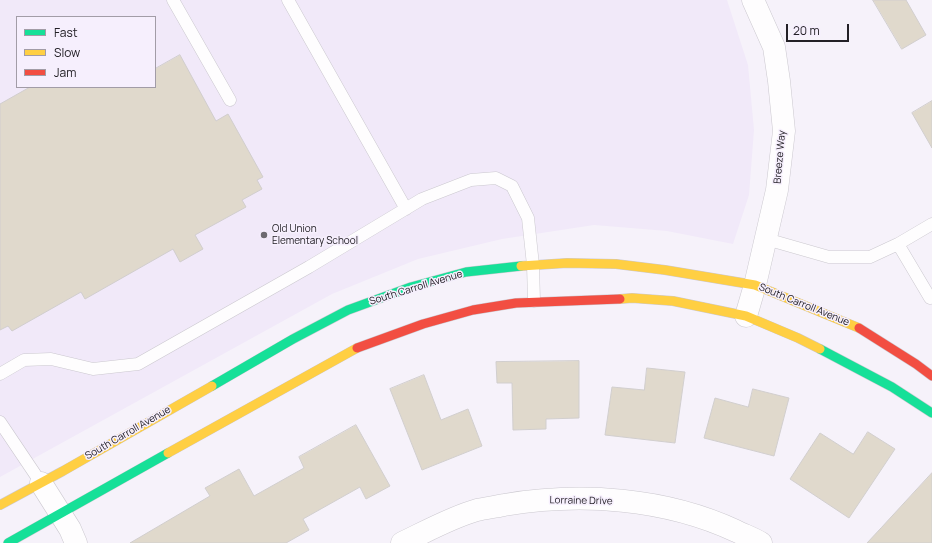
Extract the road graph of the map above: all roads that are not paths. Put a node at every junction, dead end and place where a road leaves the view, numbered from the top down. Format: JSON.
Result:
{"nodes":[{"id":1,"x":173,"y":0,"type":"edge"},
{"id":2,"x":288,"y":0,"type":"edge"},
{"id":3,"x":753,"y":0,"type":"edge"},
{"id":4,"x":230,"y":100,"type":"dead end"},
{"id":5,"x":406,"y":209,"type":"junction"},
{"id":6,"x":932,"y":224,"type":"edge"},
{"id":7,"x":766,"y":239,"type":"junction"},
{"id":8,"x":898,"y":244,"type":"junction"},
{"id":9,"x":533,"y":265,"type":"junction"},
{"id":10,"x":756,"y":285,"type":"junction"},
{"id":11,"x":930,"y":298,"type":"dead end"},
{"id":12,"x":534,"y":301,"type":"junction"},
{"id":13,"x":746,"y":316,"type":"junction"},
{"id":14,"x":0,"y":374,"type":"edge"},
{"id":15,"x":932,"y":376,"type":"edge"},
{"id":16,"x":932,"y":413,"type":"edge"},
{"id":17,"x":0,"y":422,"type":"edge"},
{"id":18,"x":41,"y":483,"type":"junction"},
{"id":19,"x":0,"y":505,"type":"edge"},
{"id":20,"x":60,"y":514,"type":"junction"},
{"id":21,"x":8,"y":543,"type":"edge"},
{"id":22,"x":76,"y":543,"type":"edge"},
{"id":23,"x":402,"y":543,"type":"edge"},
{"id":24,"x":761,"y":543,"type":"edge"}],
"edges":[{"from":1,"to":4,"type":"lane"},
{"from":2,"to":5,"type":"lane"},
{"from":3,"to":7,"type":"street","name":"Breeze Way"},
{"from":5,"to":9,"type":"lane"},
{"from":5,"to":14,"type":"lane"},
{"from":6,"to":8,"type":"lane"},
{"from":7,"to":8,"type":"lane"},
{"from":7,"to":10,"type":"street","name":"Breeze Way"},
{"from":8,"to":11,"type":"lane"},
{"from":9,"to":10,"type":"main road","name":"South Carroll Avenue"},
{"from":9,"to":12,"type":"lane"},
{"from":9,"to":18,"type":"main road","name":"South Carroll Avenue"},
{"from":10,"to":13,"type":"street","name":"Breeze Way"},
{"from":10,"to":15,"type":"main road","name":"South Carroll Avenue"},
{"from":12,"to":13,"type":"main road"},
{"from":12,"to":20,"type":"main road"},
{"from":13,"to":16,"type":"main road"},
{"from":17,"to":18,"type":"lane"},
{"from":18,"to":19,"type":"main road","name":"South Carroll Avenue"},
{"from":18,"to":20,"type":"street"},
{"from":20,"to":21,"type":"main road"},
{"from":20,"to":22,"type":"street"},
{"from":23,"to":24,"type":"street","name":"Lorraine Drive"}]}
